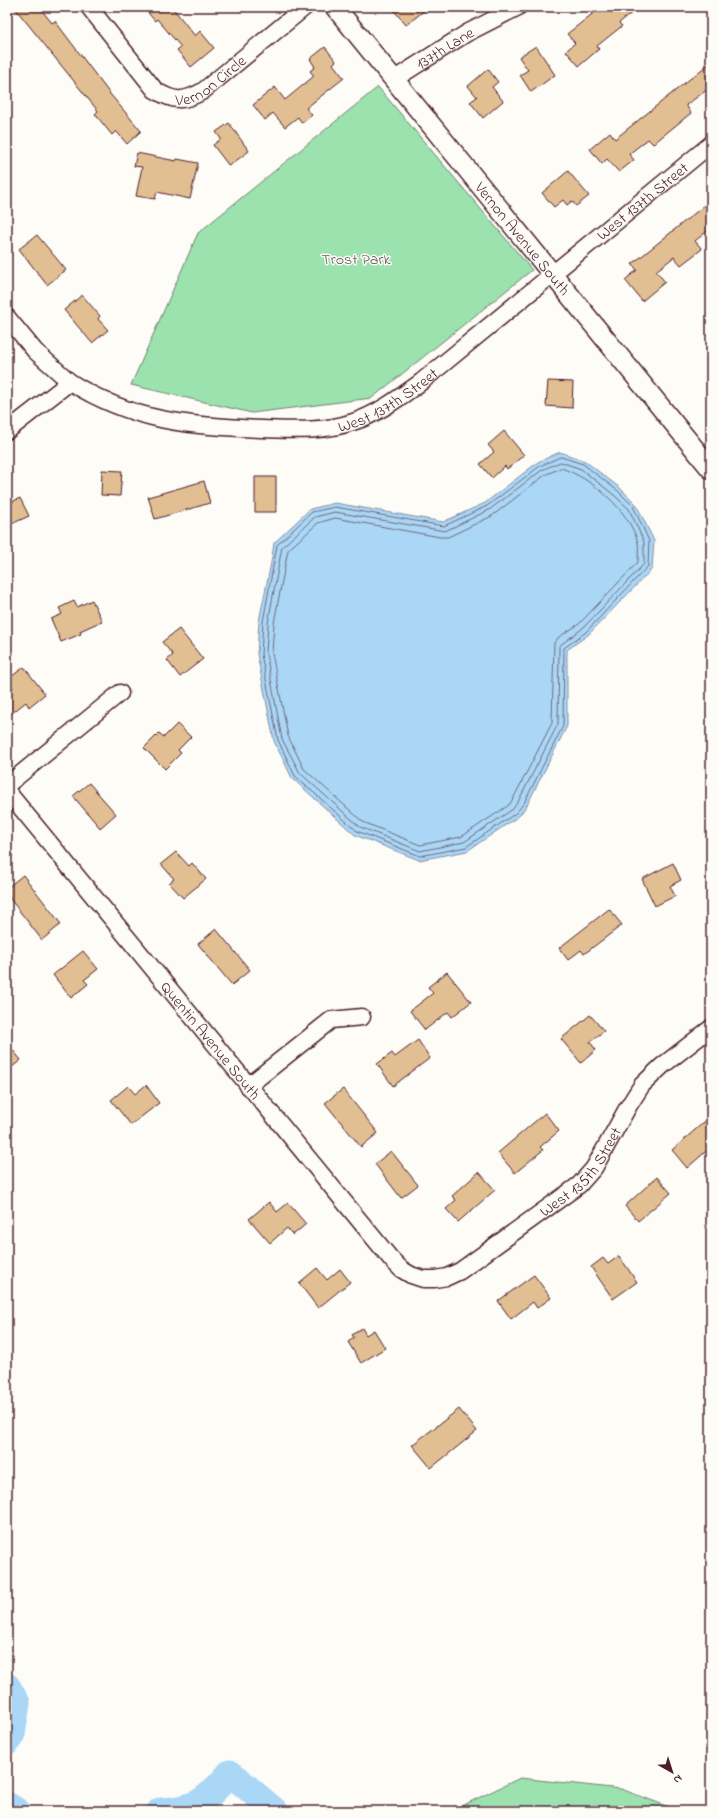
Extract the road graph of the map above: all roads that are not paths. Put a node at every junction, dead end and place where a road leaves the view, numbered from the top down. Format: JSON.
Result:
{"nodes":[{"id":1,"x":89,"y":7,"type":"edge"},
{"id":2,"x":305,"y":7,"type":"edge"},
{"id":3,"x":335,"y":7,"type":"edge"},
{"id":4,"x":518,"y":7,"type":"edge"},
{"id":5,"x":393,"y":80,"type":"junction"},
{"id":6,"x":711,"y":144,"type":"edge"},
{"id":7,"x":553,"y":274,"type":"junction"},
{"id":8,"x":7,"y":317,"type":"edge"},
{"id":9,"x":70,"y":382,"type":"junction"},
{"id":10,"x":7,"y":431,"type":"edge"},
{"id":11,"x":711,"y":469,"type":"edge"},
{"id":12,"x":120,"y":693,"type":"dead end"},
{"id":13,"x":7,"y":785,"type":"edge"},
{"id":14,"x":7,"y":791,"type":"edge"},
{"id":15,"x":362,"y":1017,"type":"dead end"},
{"id":16,"x":711,"y":1028,"type":"edge"},
{"id":17,"x":248,"y":1086,"type":"junction"},
{"id":18,"x":423,"y":1279,"type":"joint"}],
"edges":[{"from":1,"to":2,"type":"street","name":"Vernon Circle"},
{"from":3,"to":5,"type":"street","name":"Vernon Avenue South"},
{"from":4,"to":5,"type":"street","name":"137th Lane"},
{"from":5,"to":7,"type":"street","name":"Vernon Avenue South"},
{"from":6,"to":7,"type":"street","name":"West 137th Street"},
{"from":7,"to":9,"type":"street","name":"West 137th Street"},
{"from":7,"to":11,"type":"street","name":"Vernon Avenue South"},
{"from":8,"to":9,"type":"street","name":"West 137th Street"},
{"from":9,"to":10,"type":"street"},
{"from":12,"to":13,"type":"street"},
{"from":14,"to":17,"type":"street","name":"Quentin Avenue South"},
{"from":15,"to":17,"type":"street"},
{"from":16,"to":18,"type":"street","name":"West 135th Street"},
{"from":17,"to":18,"type":"street","name":"Quentin Avenue South"}]}
